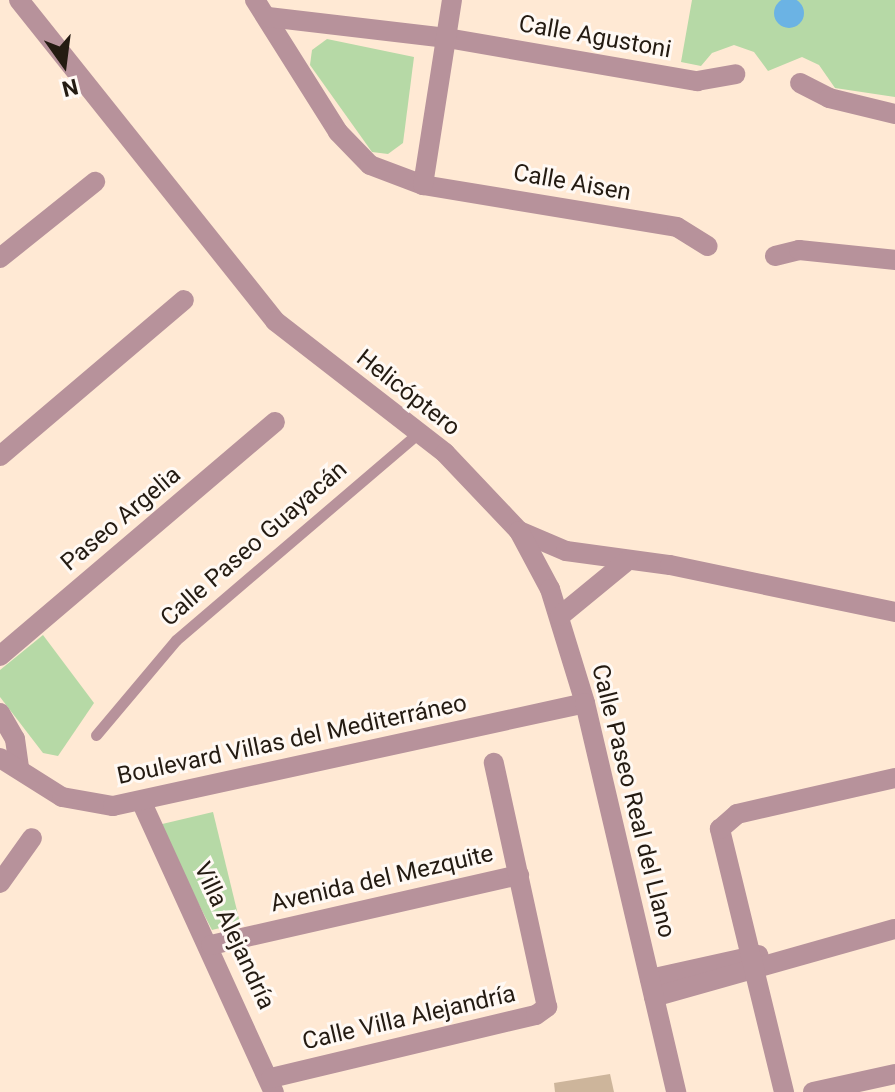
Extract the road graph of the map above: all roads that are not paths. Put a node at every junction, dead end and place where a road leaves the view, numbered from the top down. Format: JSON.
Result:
{"nodes":[{"id":1,"x":19,"y":0,"type":"edge"},
{"id":2,"x":255,"y":0,"type":"edge"},
{"id":3,"x":452,"y":0,"type":"edge"},
{"id":4,"x":268,"y":17,"type":"junction"},
{"id":5,"x":447,"y":38,"type":"junction"},
{"id":6,"x":735,"y":74,"type":"dead end"},
{"id":7,"x":800,"y":83,"type":"dead end"},
{"id":8,"x":895,"y":114,"type":"edge"},
{"id":9,"x":95,"y":182,"type":"dead end"},
{"id":10,"x":423,"y":185,"type":"junction"},
{"id":11,"x":708,"y":246,"type":"dead end"},
{"id":12,"x":775,"y":256,"type":"dead end"},
{"id":13,"x":0,"y":258,"type":"edge"},
{"id":14,"x":895,"y":260,"type":"edge"},
{"id":15,"x":184,"y":300,"type":"dead end"},
{"id":16,"x":275,"y":422,"type":"dead end"},
{"id":17,"x":418,"y":433,"type":"junction"},
{"id":18,"x":0,"y":456,"type":"edge"},
{"id":19,"x":519,"y":531,"type":"junction"},
{"id":20,"x":627,"y":561,"type":"junction"},
{"id":21,"x":895,"y":612,"type":"edge"},
{"id":22,"x":560,"y":616,"type":"junction"},
{"id":23,"x":0,"y":656,"type":"edge"},
{"id":24,"x":585,"y":703,"type":"junction"},
{"id":25,"x":0,"y":713,"type":"edge"},
{"id":26,"x":96,"y":735,"type":"dead end"},
{"id":27,"x":10,"y":762,"type":"edge"},
{"id":28,"x":494,"y":763,"type":"dead end"},
{"id":29,"x":895,"y":778,"type":"edge"},
{"id":30,"x":142,"y":803,"type":"junction"},
{"id":31,"x":32,"y":838,"type":"dead end"},
{"id":32,"x":519,"y":875,"type":"junction"},
{"id":33,"x":0,"y":883,"type":"edge"},
{"id":34,"x":895,"y":929,"type":"edge"},
{"id":35,"x":211,"y":945,"type":"junction"},
{"id":36,"x":750,"y":963,"type":"junction"},
{"id":37,"x":652,"y":988,"type":"junction"},
{"id":38,"x":895,"y":1074,"type":"edge"},
{"id":39,"x":272,"y":1085,"type":"edge"},
{"id":40,"x":676,"y":1092,"type":"edge"},
{"id":41,"x":784,"y":1092,"type":"edge"},
{"id":42,"x":813,"y":1092,"type":"edge"}],
"edges":[{"from":1,"to":17,"type":"street","name":"Helicóptero"},
{"from":2,"to":4,"type":"street","name":"Calle Aisen"},
{"from":3,"to":5,"type":"street"},
{"from":4,"to":5,"type":"street","name":"Calle Agustoni"},
{"from":4,"to":10,"type":"street","name":"Calle Aisen"},
{"from":5,"to":6,"type":"street","name":"Calle Agustoni"},
{"from":5,"to":10,"type":"street"},
{"from":7,"to":8,"type":"street"},
{"from":9,"to":13,"type":"street"},
{"from":10,"to":11,"type":"street","name":"Calle Aisen"},
{"from":12,"to":14,"type":"street"},
{"from":15,"to":18,"type":"street"},
{"from":16,"to":23,"type":"street","name":"Paseo Argelia"},
{"from":17,"to":19,"type":"street","name":"Helicóptero"},
{"from":17,"to":26,"type":"lane","name":"Calle Paseo Guayacán"},
{"from":19,"to":20,"type":"street","name":"Helicóptero"},
{"from":19,"to":22,"type":"street","name":"Calle Paseo Real del Llano"},
{"from":20,"to":21,"type":"street","name":"Helicóptero"},
{"from":20,"to":22,"type":"street"},
{"from":22,"to":24,"type":"street","name":"Calle Paseo Real del Llano"},
{"from":24,"to":30,"type":"street","name":"Boulevard Villas del Mediterráneo"},
{"from":24,"to":37,"type":"street","name":"Calle Paseo Real del Llano"},
{"from":25,"to":27,"type":"street","name":"Boulevard Villas del Mediterráneo"},
{"from":27,"to":30,"type":"street","name":"Boulevard Villas del Mediterráneo"},
{"from":28,"to":32,"type":"street","name":"Calle Villa Alejandría"},
{"from":29,"to":36,"type":"street"},
{"from":30,"to":35,"type":"street","name":"Villa Alejandría"},
{"from":31,"to":33,"type":"street"},
{"from":32,"to":35,"type":"street","name":"Avenida del Mezquite"},
{"from":32,"to":39,"type":"street","name":"Calle Villa Alejandría"},
{"from":34,"to":36,"type":"street"},
{"from":35,"to":39,"type":"street","name":"Villa Alejandría"},
{"from":36,"to":37,"type":"street"},
{"from":36,"to":41,"type":"street"},
{"from":37,"to":40,"type":"street","name":"Calle Paseo Real del Llano"},
{"from":38,"to":42,"type":"street"}]}
